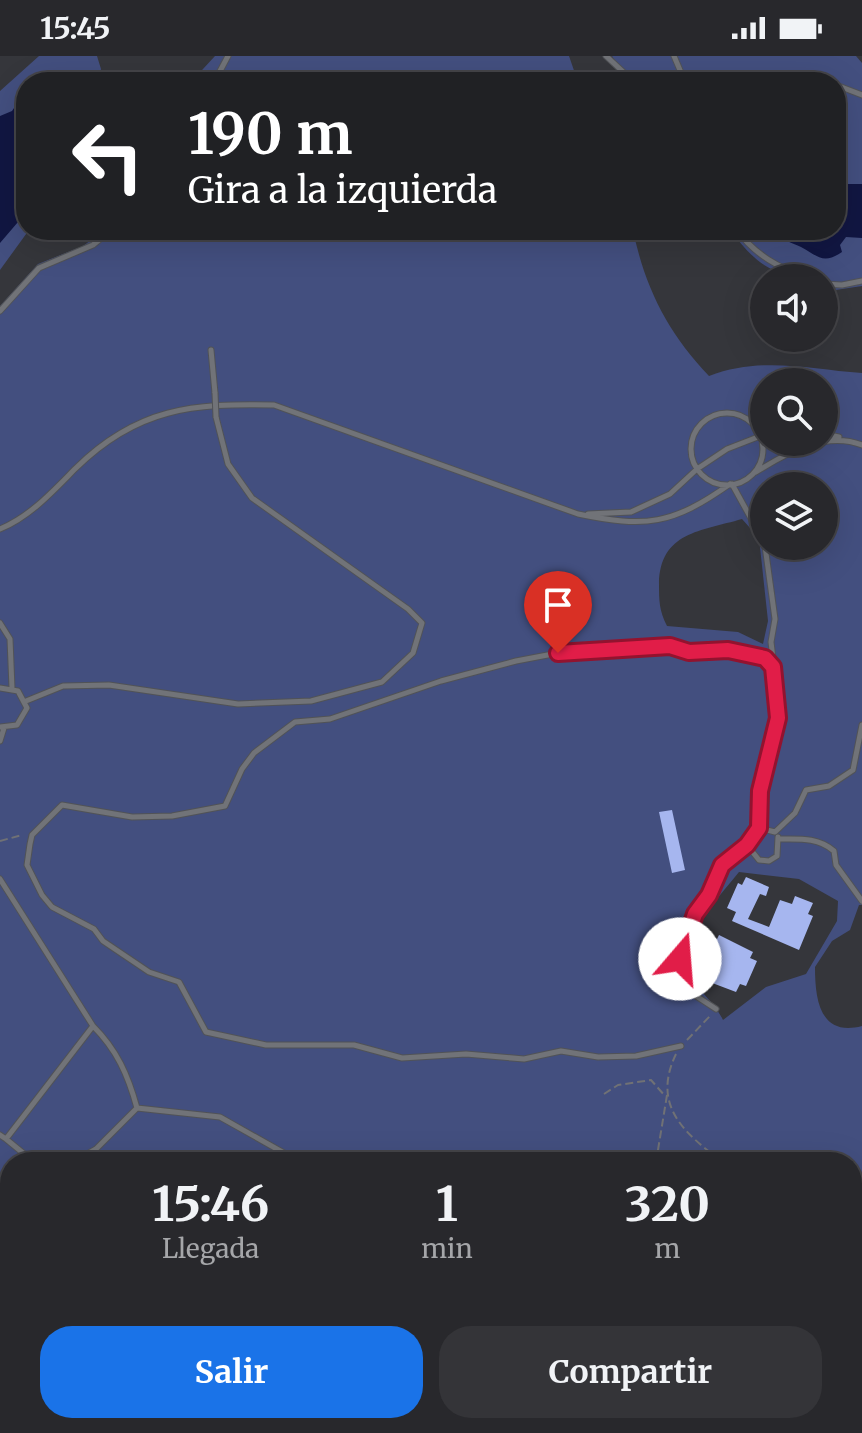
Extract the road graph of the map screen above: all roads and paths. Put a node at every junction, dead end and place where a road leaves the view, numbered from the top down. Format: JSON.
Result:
{"nodes":[{"id":1,"x":606,"y":56,"type":"edge"},
{"id":2,"x":623,"y":72,"type":"edge"},
{"id":3,"x":99,"y":240,"type":"edge"},
{"id":4,"x":744,"y":240,"type":"edge"},
{"id":5,"x":777,"y":264,"type":"edge"},
{"id":6,"x":862,"y":281,"type":"edge"},
{"id":7,"x":838,"y":285,"type":"edge"},
{"id":8,"x":0,"y":311,"type":"edge"},
{"id":9,"x":211,"y":350,"type":"dead end"},
{"id":10,"x":750,"y":423,"type":"edge"},
{"id":11,"x":838,"y":436,"type":"edge"},
{"id":12,"x":842,"y":437,"type":"junction"},
{"id":13,"x":750,"y":440,"type":"edge"},
{"id":14,"x":862,"y":445,"type":"edge"},
{"id":15,"x":761,"y":456,"type":"edge"},
{"id":16,"x":697,"y":469,"type":"junction"},
{"id":17,"x":755,"y":472,"type":"joint"},
{"id":18,"x":750,"y":474,"type":"edge"},
{"id":19,"x":731,"y":484,"type":"junction"},
{"id":20,"x":578,"y":514,"type":"junction"},
{"id":21,"x":750,"y":518,"type":"edge"},
{"id":22,"x":0,"y":529,"type":"edge"},
{"id":23,"x":767,"y":560,"type":"edge"},
{"id":24,"x":0,"y":623,"type":"edge"},
{"id":25,"x":773,"y":667,"type":"junction"},
{"id":26,"x":0,"y":688,"type":"edge"},
{"id":27,"x":12,"y":688,"type":"junction"},
{"id":28,"x":26,"y":701,"type":"junction"},
{"id":29,"x":862,"y":725,"type":"edge"},
{"id":30,"x":2,"y":728,"type":"edge"},
{"id":31,"x":0,"y":741,"type":"edge"},
{"id":32,"x":759,"y":828,"type":"junction"},
{"id":33,"x":32,"y":835,"type":"junction"},
{"id":34,"x":777,"y":836,"type":"junction"},
{"id":35,"x":0,"y":841,"type":"edge"},
{"id":36,"x":747,"y":845,"type":"junction"},
{"id":37,"x":0,"y":879,"type":"edge"},
{"id":38,"x":862,"y":901,"type":"edge"},
{"id":39,"x":716,"y":1009,"type":"joint"},
{"id":40,"x":93,"y":1026,"type":"junction"},
{"id":41,"x":681,"y":1046,"type":"junction"},
{"id":42,"x":604,"y":1094,"type":"dead end"},
{"id":43,"x":667,"y":1096,"type":"junction"},
{"id":44,"x":137,"y":1108,"type":"junction"},
{"id":45,"x":3,"y":1137,"type":"edge"},
{"id":46,"x":22,"y":1152,"type":"edge"},
{"id":47,"x":91,"y":1152,"type":"edge"},
{"id":48,"x":282,"y":1152,"type":"edge"},
{"id":49,"x":658,"y":1152,"type":"edge"},
{"id":50,"x":710,"y":1152,"type":"edge"}],
"edges":[{"from":1,"to":2,"type":"lane"},
{"from":3,"to":8,"type":"lane"},
{"from":4,"to":5,"type":"lane"},
{"from":6,"to":7,"type":"lane"},
{"from":9,"to":28,"type":"lane","bridge":true},
{"from":10,"to":16,"type":"lane"},
{"from":11,"to":12,"type":"lane"},
{"from":12,"to":14,"type":"lane"},
{"from":12,"to":17,"type":"lane"},
{"from":13,"to":16,"type":"lane"},
{"from":15,"to":17,"type":"lane"},
{"from":16,"to":19,"type":"lane"},
{"from":16,"to":20,"type":"lane"},
{"from":18,"to":19,"type":"lane"},
{"from":19,"to":20,"type":"lane"},
{"from":19,"to":21,"type":"lane"},
{"from":20,"to":22,"type":"lane"},
{"from":23,"to":25,"type":"lane"},
{"from":24,"to":27,"type":"lane"},
{"from":25,"to":32,"type":"lane"},
{"from":25,"to":33,"type":"lane"},
{"from":26,"to":27,"type":"lane"},
{"from":27,"to":28,"type":"lane"},
{"from":28,"to":30,"type":"lane"},
{"from":29,"to":34,"type":"lane"},
{"from":30,"to":31,"type":"lane"},
{"from":32,"to":34,"type":"lane"},
{"from":32,"to":36,"type":"lane"},
{"from":33,"to":35,"type":"path"},
{"from":33,"to":41,"type":"lane"},
{"from":34,"to":36,"type":"lane"},
{"from":34,"to":38,"type":"lane"},
{"from":36,"to":39,"type":"lane"},
{"from":37,"to":40,"type":"lane"},
{"from":39,"to":41,"type":"path"},
{"from":40,"to":44,"type":"lane"},
{"from":40,"to":45,"type":"lane"},
{"from":41,"to":43,"type":"path"},
{"from":42,"to":43,"type":"path"},
{"from":43,"to":49,"type":"path"},
{"from":43,"to":50,"type":"path"},
{"from":44,"to":47,"type":"lane"},
{"from":44,"to":48,"type":"lane"},
{"from":45,"to":46,"type":"lane"}]}
